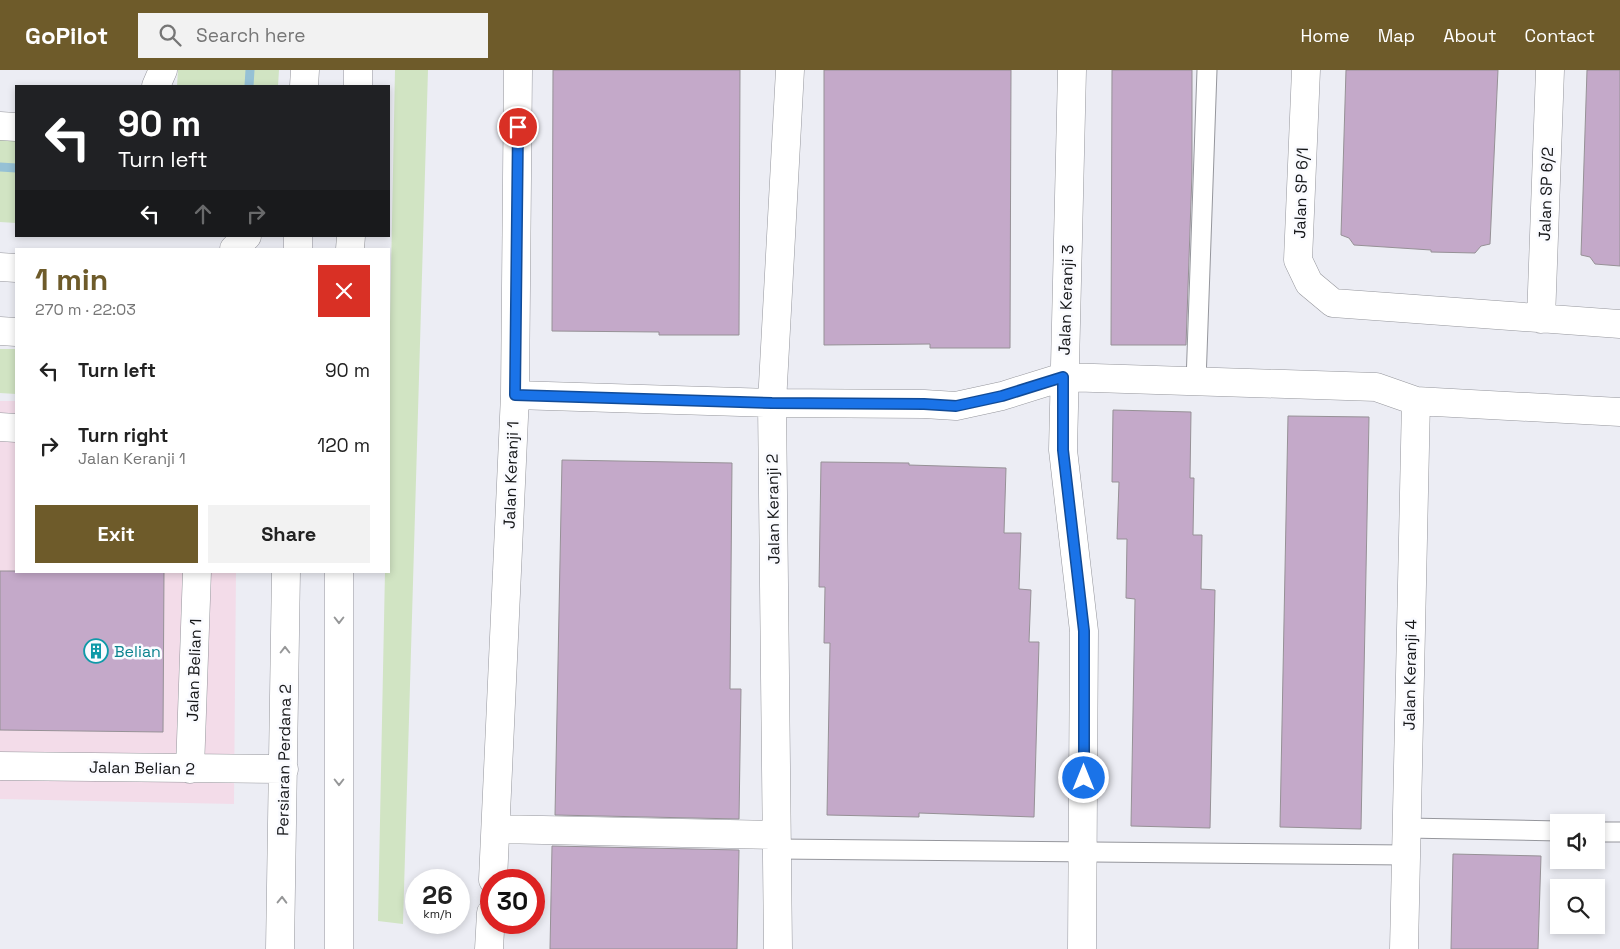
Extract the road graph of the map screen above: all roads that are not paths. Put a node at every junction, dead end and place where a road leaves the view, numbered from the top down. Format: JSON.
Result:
{"nodes":[{"id":1,"x":163,"y":70,"type":"edge"},
{"id":2,"x":305,"y":70,"type":"edge"},
{"id":3,"x":358,"y":70,"type":"edge"},
{"id":4,"x":518,"y":70,"type":"edge"},
{"id":5,"x":790,"y":70,"type":"edge"},
{"id":6,"x":1072,"y":70,"type":"edge"},
{"id":7,"x":1207,"y":70,"type":"edge"},
{"id":8,"x":1306,"y":70,"type":"edge"},
{"id":9,"x":1550,"y":70,"type":"edge"},
{"id":10,"x":156,"y":85,"type":"edge"},
{"id":11,"x":304,"y":85,"type":"edge"},
{"id":12,"x":358,"y":85,"type":"edge"},
{"id":13,"x":0,"y":126,"type":"edge"},
{"id":14,"x":15,"y":127,"type":"edge"},
{"id":15,"x":246,"y":237,"type":"edge"},
{"id":16,"x":235,"y":248,"type":"edge"},
{"id":17,"x":0,"y":267,"type":"edge"},
{"id":18,"x":15,"y":268,"type":"edge"},
{"id":19,"x":1541,"y":319,"type":"junction"},
{"id":20,"x":1620,"y":324,"type":"edge"},
{"id":21,"x":0,"y":331,"type":"edge"},
{"id":22,"x":15,"y":332,"type":"edge"},
{"id":23,"x":1063,"y":377,"type":"junction"},
{"id":24,"x":1196,"y":382,"type":"junction"},
{"id":25,"x":515,"y":395,"type":"junction"},
{"id":26,"x":1416,"y":401,"type":"junction"},
{"id":27,"x":772,"y":403,"type":"junction"},
{"id":28,"x":1620,"y":412,"type":"edge"},
{"id":29,"x":0,"y":427,"type":"edge"},
{"id":30,"x":15,"y":428,"type":"edge"},
{"id":31,"x":197,"y":573,"type":"edge"},
{"id":32,"x":286,"y":573,"type":"edge"},
{"id":33,"x":339,"y":573,"type":"edge"},
{"id":34,"x":0,"y":766,"type":"edge"},
{"id":35,"x":190,"y":769,"type":"junction"},
{"id":36,"x":284,"y":769,"type":"junction"},
{"id":37,"x":1407,"y":828,"type":"junction"},
{"id":38,"x":496,"y":829,"type":"junction"},
{"id":39,"x":1550,"y":831,"type":"edge"},
{"id":40,"x":1605,"y":832,"type":"edge"},
{"id":41,"x":1620,"y":832,"type":"edge"},
{"id":42,"x":776,"y":842,"type":"junction"},
{"id":43,"x":1083,"y":852,"type":"junction"},
{"id":44,"x":1407,"y":855,"type":"junction"},
{"id":45,"x":494,"y":869,"type":"edge"},
{"id":46,"x":490,"y":934,"type":"edge"},
{"id":47,"x":280,"y":949,"type":"edge"},
{"id":48,"x":339,"y":949,"type":"edge"},
{"id":49,"x":489,"y":949,"type":"edge"},
{"id":50,"x":778,"y":949,"type":"edge"},
{"id":51,"x":1082,"y":949,"type":"edge"},
{"id":52,"x":1404,"y":949,"type":"edge"}],
"edges":[{"from":1,"to":10,"type":"street"},
{"from":2,"to":11,"type":"street"},
{"from":3,"to":12,"type":"street"},
{"from":4,"to":25,"type":"street","name":"Jalan Keranji 1"},
{"from":5,"to":27,"type":"street","name":"Jalan Keranji 2"},
{"from":6,"to":23,"type":"street","name":"Jalan Keranji 3"},
{"from":7,"to":24,"type":"lane"},
{"from":8,"to":19,"type":"street","name":"Jalan SP 6/1"},
{"from":9,"to":19,"type":"street","name":"Jalan SP 6/2"},
{"from":13,"to":14,"type":"street"},
{"from":15,"to":16,"type":"street"},
{"from":17,"to":18,"type":"street"},
{"from":19,"to":20,"type":"street"},
{"from":21,"to":22,"type":"street"},
{"from":23,"to":24,"type":"street"},
{"from":23,"to":27,"type":"street"},
{"from":23,"to":43,"type":"street","name":"Jalan Keranji 3"},
{"from":24,"to":26,"type":"street"},
{"from":25,"to":27,"type":"street"},
{"from":25,"to":38,"type":"street","name":"Jalan Keranji 1"},
{"from":26,"to":28,"type":"street"},
{"from":26,"to":37,"type":"street","name":"Jalan Keranji 4"},
{"from":27,"to":42,"type":"street","name":"Jalan Keranji 2"},
{"from":29,"to":30,"type":"street"},
{"from":31,"to":35,"type":"street","name":"Jalan Belian 1"},
{"from":36,"to":32,"type":"street","name":"Persiaran Perdana 2","one_way":true},
{"from":33,"to":48,"type":"street","one_way":true},
{"from":34,"to":35,"type":"street","name":"Jalan Belian 2"},
{"from":35,"to":36,"type":"street","name":"Jalan Belian 2"},
{"from":47,"to":36,"type":"street","name":"Persiaran Perdana 2","one_way":true},
{"from":37,"to":39,"type":"lane"},
{"from":37,"to":44,"type":"street","name":"Jalan Keranji 4"},
{"from":38,"to":42,"type":"street"},
{"from":38,"to":45,"type":"street","name":"Jalan Keranji 1"},
{"from":40,"to":41,"type":"lane"},
{"from":42,"to":43,"type":"lane"},
{"from":42,"to":50,"type":"street","name":"Jalan Keranji 2"},
{"from":43,"to":44,"type":"lane"},
{"from":43,"to":51,"type":"street","name":"Jalan Keranji 3"},
{"from":44,"to":52,"type":"street","name":"Jalan Keranji 4"},
{"from":46,"to":49,"type":"street"}]}
